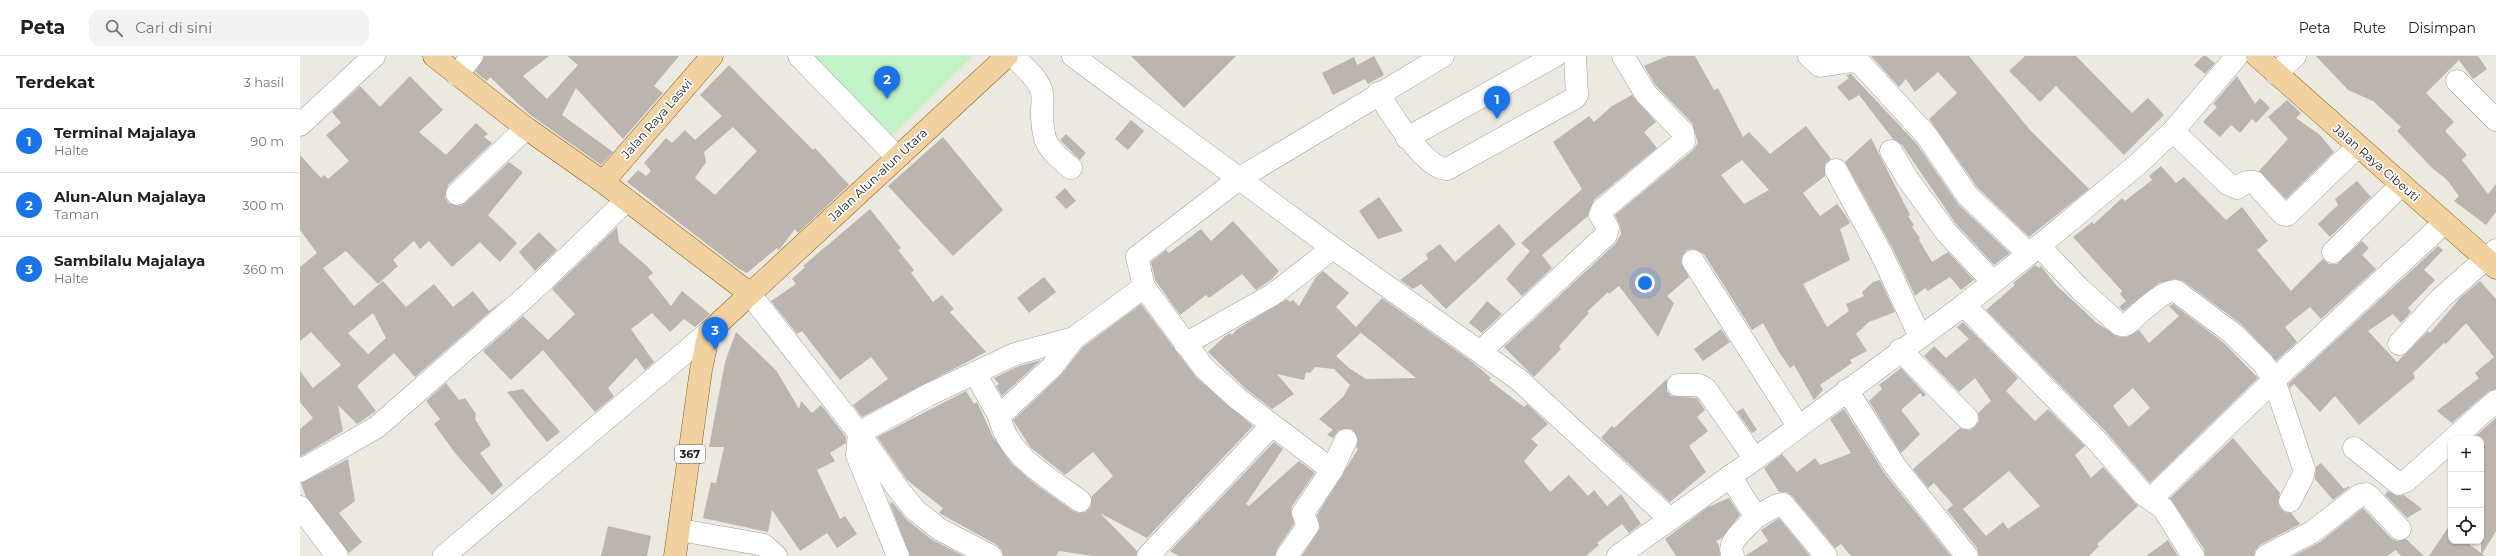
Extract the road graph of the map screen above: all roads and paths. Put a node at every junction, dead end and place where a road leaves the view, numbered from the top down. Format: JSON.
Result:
{"nodes":[{"id":1,"x":374,"y":56,"type":"edge"},
{"id":2,"x":434,"y":56,"type":"edge"},
{"id":3,"x":472,"y":56,"type":"edge"},
{"id":4,"x":712,"y":56,"type":"edge"},
{"id":5,"x":799,"y":56,"type":"edge"},
{"id":6,"x":1007,"y":56,"type":"edge"},
{"id":7,"x":1013,"y":56,"type":"edge"},
{"id":8,"x":1073,"y":56,"type":"edge"},
{"id":9,"x":1442,"y":56,"type":"edge"},
{"id":10,"x":1555,"y":56,"type":"edge"},
{"id":11,"x":1575,"y":56,"type":"edge"},
{"id":12,"x":1623,"y":56,"type":"edge"},
{"id":13,"x":1809,"y":56,"type":"edge"},
{"id":14,"x":2237,"y":56,"type":"edge"},
{"id":15,"x":2257,"y":56,"type":"edge"},
{"id":16,"x":2294,"y":56,"type":"edge"},
{"id":17,"x":2276,"y":74,"type":"junction"},
{"id":18,"x":457,"y":75,"type":"junction"},
{"id":19,"x":2457,"y":81,"type":"dead end"},
{"id":20,"x":1378,"y":93,"type":"junction"},
{"id":21,"x":2496,"y":120,"type":"edge"},
{"id":22,"x":300,"y":125,"type":"edge"},
{"id":23,"x":2173,"y":131,"type":"junction"},
{"id":24,"x":1407,"y":138,"type":"junction"},
{"id":25,"x":516,"y":139,"type":"junction"},
{"id":26,"x":2357,"y":147,"type":"junction"},
{"id":27,"x":1891,"y":151,"type":"dead end"},
{"id":28,"x":897,"y":157,"type":"junction"},
{"id":29,"x":1071,"y":168,"type":"dead end"},
{"id":30,"x":1836,"y":170,"type":"dead end"},
{"id":31,"x":1240,"y":178,"type":"junction"},
{"id":32,"x":603,"y":182,"type":"junction"},
{"id":33,"x":2401,"y":185,"type":"junction"},
{"id":34,"x":457,"y":194,"type":"dead end"},
{"id":35,"x":627,"y":200,"type":"junction"},
{"id":36,"x":2444,"y":223,"type":"junction"},
{"id":37,"x":1333,"y":248,"type":"junction"},
{"id":38,"x":2034,"y":250,"type":"junction"},
{"id":39,"x":2333,"y":252,"type":"dead end"},
{"id":40,"x":2492,"y":259,"type":"edge"},
{"id":41,"x":1693,"y":261,"type":"dead end"},
{"id":42,"x":1993,"y":282,"type":"junction"},
{"id":43,"x":1144,"y":287,"type":"junction"},
{"id":44,"x":746,"y":296,"type":"junction"},
{"id":45,"x":1964,"y":305,"type":"junction"},
{"id":46,"x":712,"y":328,"type":"junction"},
{"id":47,"x":1920,"y":337,"type":"junction"},
{"id":48,"x":1074,"y":338,"type":"junction"},
{"id":49,"x":1185,"y":344,"type":"junction"},
{"id":50,"x":2399,"y":344,"type":"dead end"},
{"id":51,"x":1900,"y":350,"type":"junction"},
{"id":52,"x":1480,"y":352,"type":"junction"},
{"id":53,"x":975,"y":373,"type":"junction"},
{"id":54,"x":2274,"y":380,"type":"junction"},
{"id":55,"x":1678,"y":385,"type":"dead end"},
{"id":56,"x":1847,"y":390,"type":"junction"},
{"id":57,"x":2496,"y":402,"type":"edge"},
{"id":58,"x":999,"y":416,"type":"junction"},
{"id":59,"x":1968,"y":418,"type":"dead end"},
{"id":60,"x":1272,"y":425,"type":"junction"},
{"id":61,"x":1798,"y":426,"type":"junction"},
{"id":62,"x":859,"y":433,"type":"junction"},
{"id":63,"x":2456,"y":436,"type":"edge"},
{"id":64,"x":1346,"y":440,"type":"dead end"},
{"id":65,"x":2448,"y":444,"type":"edge"},
{"id":66,"x":2354,"y":448,"type":"dead end"},
{"id":67,"x":1755,"y":459,"type":"junction"},
{"id":68,"x":1332,"y":470,"type":"junction"},
{"id":69,"x":300,"y":471,"type":"edge"},
{"id":70,"x":1730,"y":476,"type":"junction"},
{"id":71,"x":2151,"y":500,"type":"junction"},
{"id":72,"x":1080,"y":501,"type":"dead end"},
{"id":73,"x":2290,"y":501,"type":"dead end"},
{"id":74,"x":300,"y":507,"type":"edge"},
{"id":75,"x":1756,"y":517,"type":"junction"},
{"id":76,"x":1670,"y":519,"type":"junction"},
{"id":77,"x":2400,"y":529,"type":"dead end"},
{"id":78,"x":680,"y":530,"type":"junction"},
{"id":79,"x":337,"y":556,"type":"edge"},
{"id":80,"x":444,"y":556,"type":"edge"},
{"id":81,"x":675,"y":556,"type":"edge"},
{"id":82,"x":776,"y":556,"type":"edge"},
{"id":83,"x":898,"y":556,"type":"edge"},
{"id":84,"x":991,"y":556,"type":"edge"},
{"id":85,"x":1148,"y":556,"type":"edge"},
{"id":86,"x":1287,"y":556,"type":"edge"},
{"id":87,"x":1618,"y":556,"type":"edge"},
{"id":88,"x":1733,"y":556,"type":"edge"},
{"id":89,"x":1826,"y":556,"type":"edge"},
{"id":90,"x":1967,"y":556,"type":"edge"},
{"id":91,"x":2193,"y":556,"type":"edge"},
{"id":92,"x":2266,"y":556,"type":"edge"}],
"edges":[{"from":1,"to":22,"type":"street"},
{"from":2,"to":18,"type":"main road"},
{"from":3,"to":18,"type":"street"},
{"from":4,"to":32,"type":"main road","name":"Jalan Raya Laswi"},
{"from":5,"to":28,"type":"street"},
{"from":6,"to":28,"type":"main road","name":"Jalan Alun-alun Utara"},
{"from":7,"to":29,"type":"street"},
{"from":8,"to":31,"type":"street"},
{"from":9,"to":20,"type":"street"},
{"from":10,"to":24,"type":"street"},
{"from":11,"to":24,"type":"street"},
{"from":12,"to":52,"type":"street"},
{"from":13,"to":38,"type":"street"},
{"from":14,"to":23,"type":"street"},
{"from":15,"to":17,"type":"main road","name":"Jalan Raya Cibeuti"},
{"from":16,"to":17,"type":"street"},
{"from":17,"to":26,"type":"main road","name":"Jalan Raya Cibeuti"},
{"from":18,"to":25,"type":"main road"},
{"from":19,"to":21,"type":"street"},
{"from":20,"to":24,"type":"street"},
{"from":20,"to":31,"type":"street"},
{"from":23,"to":26,"type":"street"},
{"from":23,"to":38,"type":"street"},
{"from":25,"to":32,"type":"main road"},
{"from":25,"to":34,"type":"street"},
{"from":26,"to":33,"type":"main road","name":"Jalan Raya Cibeuti"},
{"from":27,"to":42,"type":"street"},
{"from":28,"to":44,"type":"main road","name":"Jalan Alun-alun Utara"},
{"from":30,"to":47,"type":"street"},
{"from":31,"to":37,"type":"street"},
{"from":31,"to":43,"type":"street"},
{"from":32,"to":35,"type":"main road"},
{"from":33,"to":36,"type":"main road","name":"Jalan Raya Cibeuti"},
{"from":33,"to":39,"type":"street"},
{"from":35,"to":44,"type":"main road"},
{"from":35,"to":69,"type":"street"},
{"from":36,"to":40,"type":"main road","name":"Jalan Raya Cibeuti"},
{"from":36,"to":54,"type":"street"},
{"from":37,"to":49,"type":"street"},
{"from":37,"to":52,"type":"street"},
{"from":38,"to":42,"type":"street"},
{"from":38,"to":54,"type":"street"},
{"from":40,"to":50,"type":"street"},
{"from":41,"to":61,"type":"street"},
{"from":42,"to":45,"type":"street"},
{"from":43,"to":48,"type":"street"},
{"from":43,"to":49,"type":"street"},
{"from":44,"to":46,"type":"main road","name":"Jalan Alun-alun Utara"},
{"from":44,"to":62,"type":"street"},
{"from":45,"to":47,"type":"street"},
{"from":45,"to":71,"type":"street"},
{"from":46,"to":78,"type":"main road","number":"367"},
{"from":46,"to":80,"type":"street"},
{"from":47,"to":51,"type":"street"},
{"from":48,"to":53,"type":"street"},
{"from":48,"to":58,"type":"street"},
{"from":49,"to":60,"type":"street"},
{"from":51,"to":56,"type":"street"},
{"from":51,"to":59,"type":"street"},
{"from":52,"to":76,"type":"street"},
{"from":53,"to":58,"type":"street"},
{"from":53,"to":62,"type":"street"},
{"from":54,"to":71,"type":"street"},
{"from":54,"to":73,"type":"street"},
{"from":55,"to":67,"type":"street"},
{"from":56,"to":61,"type":"street"},
{"from":56,"to":90,"type":"street"},
{"from":57,"to":63,"type":"street"},
{"from":58,"to":72,"type":"street"},
{"from":60,"to":68,"type":"street"},
{"from":60,"to":85,"type":"street"},
{"from":61,"to":67,"type":"street"},
{"from":62,"to":83,"type":"street"},
{"from":62,"to":84,"type":"street"},
{"from":64,"to":68,"type":"street"},
{"from":65,"to":66,"type":"street"},
{"from":67,"to":70,"type":"street"},
{"from":68,"to":86,"type":"street"},
{"from":70,"to":75,"type":"street"},
{"from":70,"to":76,"type":"street"},
{"from":71,"to":91,"type":"street"},
{"from":74,"to":79,"type":"street"},
{"from":75,"to":88,"type":"street"},
{"from":75,"to":89,"type":"street"},
{"from":76,"to":87,"type":"street"},
{"from":77,"to":92,"type":"street"},
{"from":78,"to":81,"type":"main road","number":"367"},
{"from":78,"to":82,"type":"street"}]}
